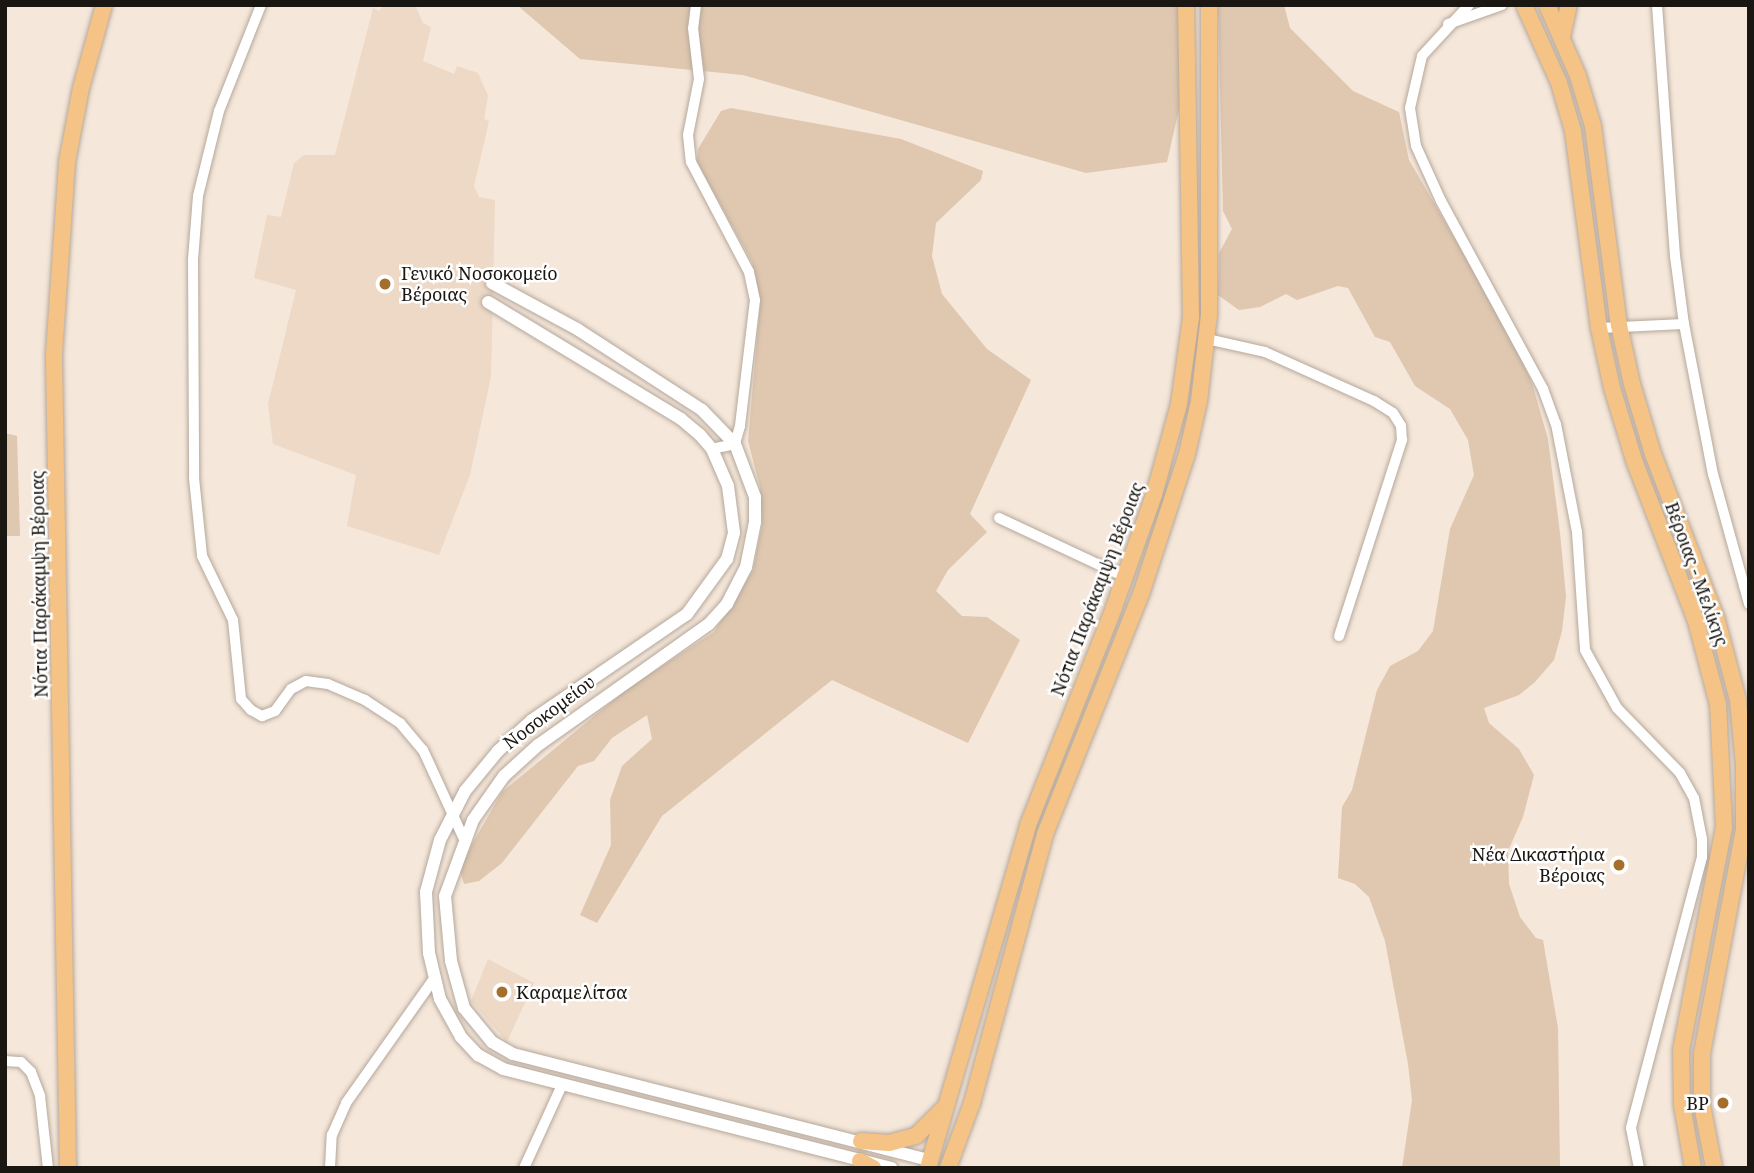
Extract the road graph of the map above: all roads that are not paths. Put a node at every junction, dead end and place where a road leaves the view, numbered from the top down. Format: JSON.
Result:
{"nodes":[{"id":1,"x":104,"y":5,"type":"edge"},
{"id":2,"x":261,"y":5,"type":"edge"},
{"id":3,"x":696,"y":5,"type":"edge"},
{"id":4,"x":1186,"y":5,"type":"edge"},
{"id":5,"x":1209,"y":5,"type":"edge"},
{"id":6,"x":1469,"y":5,"type":"edge"},
{"id":7,"x":1502,"y":5,"type":"edge"},
{"id":8,"x":1524,"y":5,"type":"edge"},
{"id":9,"x":1547,"y":5,"type":"edge"},
{"id":10,"x":1569,"y":5,"type":"edge"},
{"id":11,"x":1657,"y":5,"type":"edge"},
{"id":12,"x":1448,"y":24,"type":"junction"},
{"id":13,"x":1562,"y":39,"type":"junction"},
{"id":14,"x":492,"y":284,"type":"dead end"},
{"id":15,"x":488,"y":302,"type":"dead end"},
{"id":16,"x":1684,"y":324,"type":"junction"},
{"id":17,"x":1619,"y":325,"type":"junction"},
{"id":18,"x":1599,"y":328,"type":"junction"},
{"id":19,"x":1207,"y":339,"type":"junction"},
{"id":20,"x":735,"y":444,"type":"junction"},
{"id":21,"x":712,"y":449,"type":"junction"},
{"id":22,"x":999,"y":518,"type":"dead end"},
{"id":23,"x":1125,"y":577,"type":"junction"},
{"id":24,"x":1749,"y":604,"type":"edge"},
{"id":25,"x":1339,"y":636,"type":"dead end"},
{"id":26,"x":453,"y":814,"type":"junction"},
{"id":27,"x":463,"y":837,"type":"junction"},
{"id":28,"x":433,"y":980,"type":"junction"},
{"id":29,"x":5,"y":1061,"type":"edge"},
{"id":30,"x":561,"y":1087,"type":"junction"},
{"id":31,"x":952,"y":1096,"type":"junction"},
{"id":32,"x":861,"y":1141,"type":"junction"},
{"id":33,"x":866,"y":1164,"type":"edge"},
{"id":34,"x":931,"y":1165,"type":"edge"},
{"id":35,"x":48,"y":1168,"type":"edge"},
{"id":36,"x":68,"y":1168,"type":"edge"},
{"id":37,"x":330,"y":1168,"type":"edge"},
{"id":38,"x":524,"y":1168,"type":"edge"},
{"id":39,"x":892,"y":1168,"type":"edge"},
{"id":40,"x":948,"y":1168,"type":"edge"},
{"id":41,"x":1639,"y":1168,"type":"edge"},
{"id":42,"x":1693,"y":1168,"type":"edge"},
{"id":43,"x":1714,"y":1168,"type":"edge"}],
"edges":[{"from":1,"to":36,"type":"main road","name":"Νότια Παράκαμψη Βέροιας"},
{"from":2,"to":26,"type":"street"},
{"from":3,"to":20,"type":"street"},
{"from":4,"to":23,"type":"main road","name":"Νότια Παράκαμψη Βέροιας"},
{"from":5,"to":19,"type":"main road"},
{"from":6,"to":12,"type":"street"},
{"from":7,"to":12,"type":"street"},
{"from":8,"to":18,"type":"main road","name":"Βέροιας - Μελίκης"},
{"from":9,"to":13,"type":"main road","name":"Βέροιας - Μελίκης"},
{"from":10,"to":13,"type":"main road"},
{"from":11,"to":16,"type":"street"},
{"from":12,"to":41,"type":"street"},
{"from":13,"to":17,"type":"main road","name":"Βέροιας - Μελίκης"},
{"from":14,"to":20,"type":"street","name":"Νοσοκομείου"},
{"from":15,"to":21,"type":"street","name":"Νοσοκομείου"},
{"from":16,"to":17,"type":"street"},
{"from":16,"to":24,"type":"street"},
{"from":17,"to":18,"type":"street"},
{"from":17,"to":43,"type":"main road","name":"Βέροιας - Μελίκης"},
{"from":18,"to":42,"type":"main road","name":"Βέροιας - Μελίκης"},
{"from":19,"to":25,"type":"street"},
{"from":19,"to":40,"type":"main road"},
{"from":20,"to":21,"type":"street"},
{"from":20,"to":27,"type":"street","name":"Νοσοκομείου"},
{"from":21,"to":26,"type":"street","name":"Νοσοκομείου"},
{"from":22,"to":23,"type":"street"},
{"from":23,"to":31,"type":"main road","name":"Νότια Παράκαμψη Βέροιας"},
{"from":26,"to":27,"type":"street"},
{"from":26,"to":28,"type":"street","name":"Νοσοκομείου"},
{"from":27,"to":32,"type":"street","name":"Νοσοκομείου"},
{"from":28,"to":30,"type":"street","name":"Νοσοκομείου"},
{"from":28,"to":37,"type":"street"},
{"from":29,"to":35,"type":"street"},
{"from":30,"to":33,"type":"street","name":"Νοσοκομείου"},
{"from":30,"to":38,"type":"street"},
{"from":31,"to":32,"type":"main road"},
{"from":31,"to":34,"type":"main road","name":"Νότια Παράκαμψη Βέροιας"},
{"from":32,"to":34,"type":"street","name":"Νοσοκομείου"},
{"from":33,"to":39,"type":"street","name":"Νοσοκομείου"}]}
